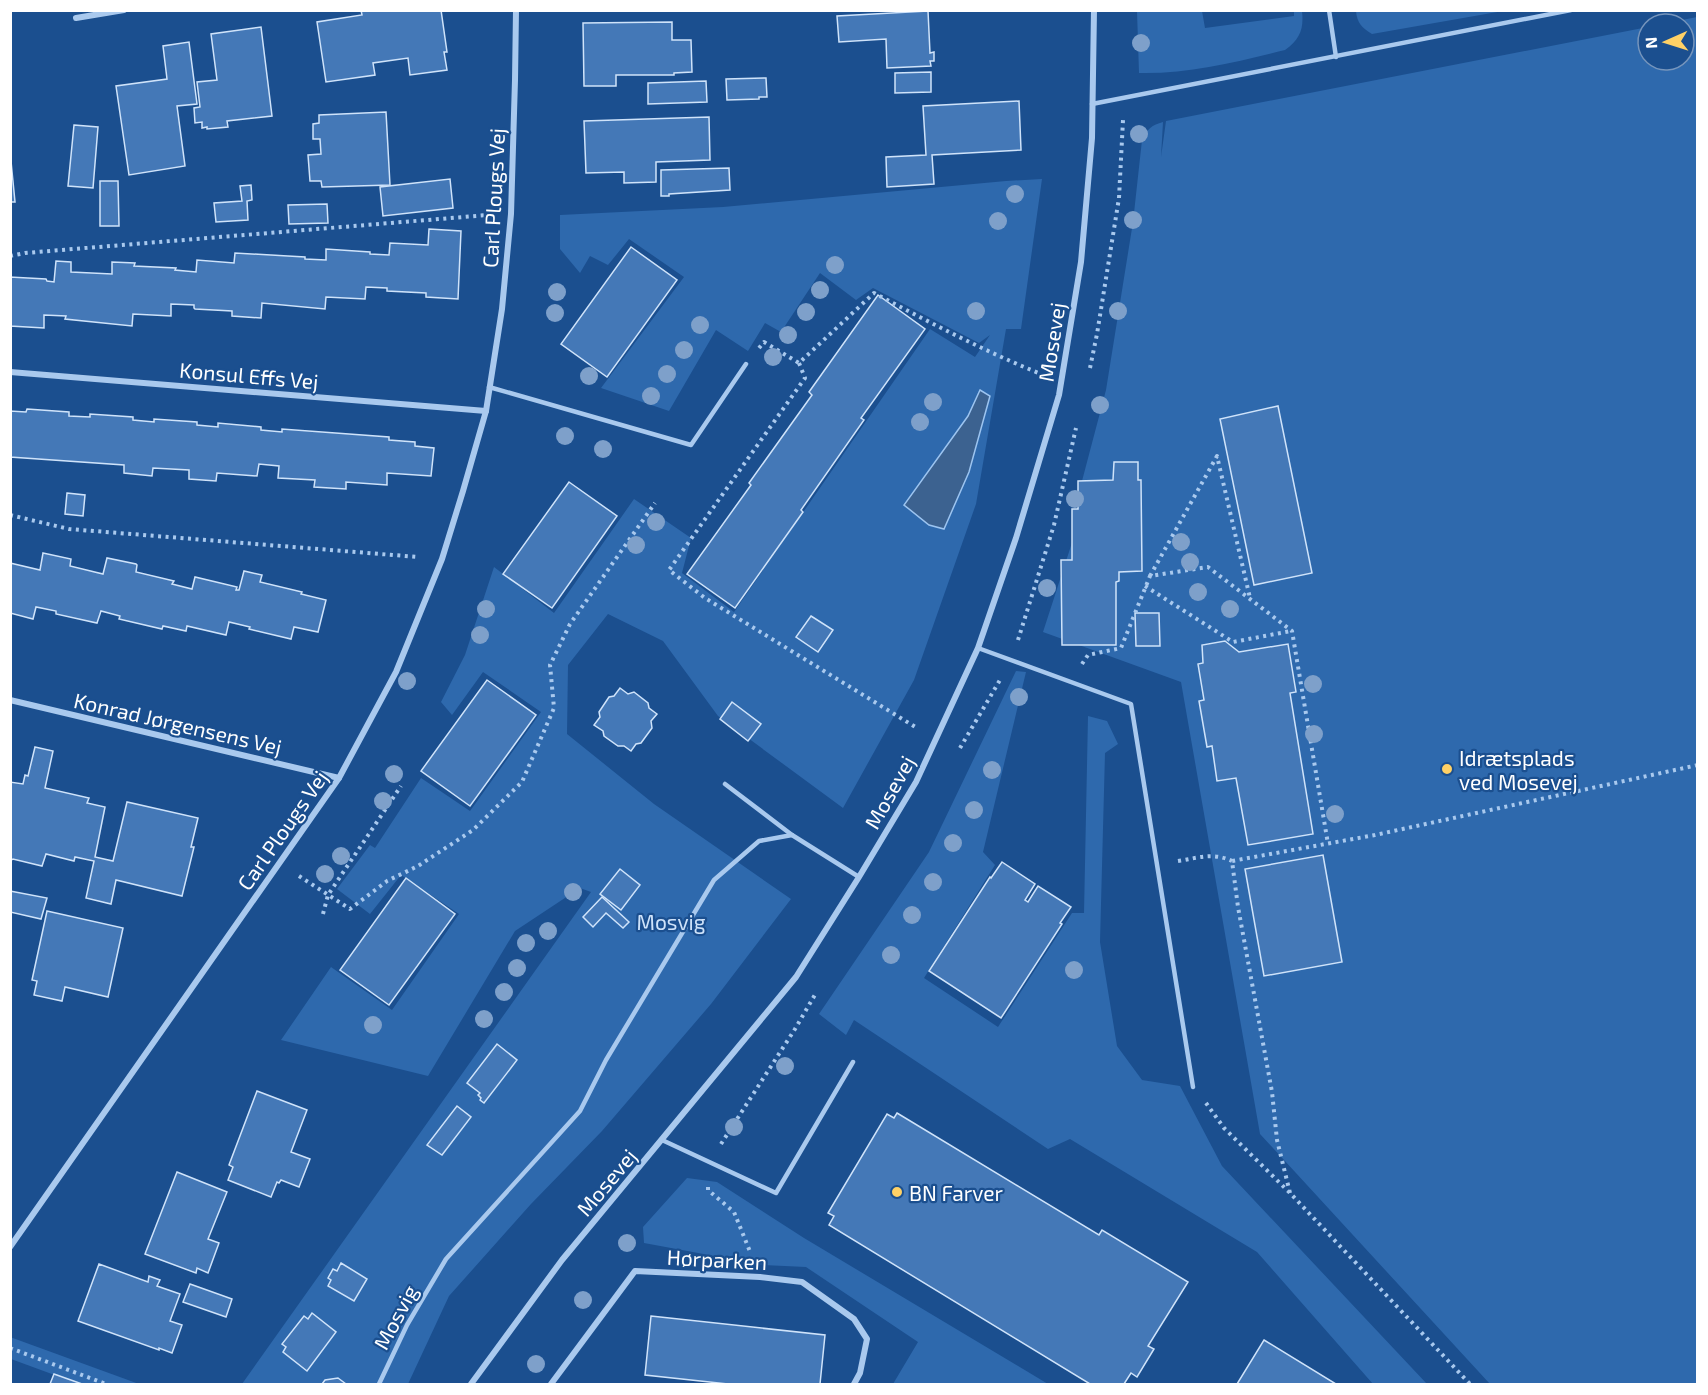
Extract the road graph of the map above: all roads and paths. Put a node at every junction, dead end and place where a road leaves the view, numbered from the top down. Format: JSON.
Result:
{"nodes":[{"id":1,"x":124,"y":10,"type":"edge"},
{"id":2,"x":516,"y":10,"type":"edge"},
{"id":3,"x":1094,"y":10,"type":"edge"},
{"id":4,"x":1329,"y":10,"type":"edge"},
{"id":5,"x":1571,"y":10,"type":"edge"},
{"id":6,"x":76,"y":18,"type":"dead end"},
{"id":7,"x":1336,"y":57,"type":"junction"},
{"id":8,"x":1092,"y":104,"type":"junction"},
{"id":9,"x":511,"y":213,"type":"junction"},
{"id":10,"x":10,"y":256,"type":"edge"},
{"id":11,"x":799,"y":363,"type":"junction"},
{"id":12,"x":746,"y":364,"type":"joint"},
{"id":13,"x":10,"y":372,"type":"edge"},
{"id":14,"x":1061,"y":383,"type":"junction"},
{"id":15,"x":489,"y":387,"type":"junction"},
{"id":16,"x":486,"y":411,"type":"junction"},
{"id":17,"x":655,"y":503,"type":"dead end"},
{"id":18,"x":10,"y":515,"type":"edge"},
{"id":19,"x":442,"y":558,"type":"junction"},
{"id":20,"x":1149,"y":576,"type":"junction"},
{"id":21,"x":1145,"y":586,"type":"junction"},
{"id":22,"x":1250,"y":599,"type":"junction"},
{"id":23,"x":1292,"y":631,"type":"junction"},
{"id":24,"x":978,"y":648,"type":"junction"},
{"id":25,"x":1072,"y":683,"type":"junction"},
{"id":26,"x":10,"y":700,"type":"edge"},
{"id":27,"x":936,"y":739,"type":"junction"},
{"id":28,"x":1698,"y":765,"type":"edge"},
{"id":29,"x":339,"y":778,"type":"junction"},
{"id":30,"x":725,"y":784,"type":"dead end"},
{"id":31,"x":401,"y":786,"type":"dead end"},
{"id":32,"x":792,"y":835,"type":"junction"},
{"id":33,"x":1328,"y":844,"type":"junction"},
{"id":34,"x":1232,"y":861,"type":"junction"},
{"id":35,"x":279,"y":863,"type":"junction"},
{"id":36,"x":1157,"y":865,"type":"junction"},
{"id":37,"x":859,"y":877,"type":"junction"},
{"id":38,"x":328,"y":895,"type":"junction"},
{"id":39,"x":323,"y":914,"type":"dead end"},
{"id":40,"x":853,"y":1062,"type":"dead end"},
{"id":41,"x":1193,"y":1087,"type":"joint"},
{"id":42,"x":662,"y":1140,"type":"junction"},
{"id":43,"x":1290,"y":1193,"type":"junction"},
{"id":44,"x":10,"y":1247,"type":"edge"},
{"id":45,"x":10,"y":1348,"type":"edge"},
{"id":46,"x":106,"y":1384,"type":"edge"},
{"id":47,"x":379,"y":1384,"type":"edge"},
{"id":48,"x":471,"y":1384,"type":"edge"},
{"id":49,"x":551,"y":1384,"type":"edge"},
{"id":50,"x":854,"y":1384,"type":"edge"},
{"id":51,"x":1470,"y":1384,"type":"edge"}],
"edges":[{"from":1,"to":6,"type":"street"},
{"from":2,"to":9,"type":"street","name":"Carl Plougs Vej"},
{"from":3,"to":8,"type":"street","name":"Mosevej"},
{"from":4,"to":7,"type":"lane"},
{"from":5,"to":7,"type":"lane"},
{"from":7,"to":8,"type":"lane"},
{"from":8,"to":14,"type":"street","name":"Mosevej"},
{"from":9,"to":10,"type":"path"},
{"from":9,"to":15,"type":"street","name":"Carl Plougs Vej"},
{"from":11,"to":12,"type":"path"},
{"from":11,"to":14,"type":"path"},
{"from":11,"to":27,"type":"path"},
{"from":12,"to":15,"type":"lane"},
{"from":13,"to":16,"type":"street","name":"Konsul Effs Vej"},
{"from":14,"to":24,"type":"street","name":"Mosevej"},
{"from":15,"to":16,"type":"street","name":"Carl Plougs Vej"},
{"from":16,"to":19,"type":"street","name":"Carl Plougs Vej"},
{"from":17,"to":38,"type":"path"},
{"from":18,"to":19,"type":"path"},
{"from":19,"to":29,"type":"street","name":"Carl Plougs Vej"},
{"from":20,"to":21,"type":"path"},
{"from":20,"to":22,"type":"path"},
{"from":20,"to":22,"type":"path"},
{"from":21,"to":23,"type":"path"},
{"from":21,"to":25,"type":"path"},
{"from":22,"to":23,"type":"path"},
{"from":23,"to":33,"type":"path"},
{"from":24,"to":25,"type":"lane"},
{"from":24,"to":27,"type":"street","name":"Mosevej"},
{"from":25,"to":36,"type":"lane"},
{"from":26,"to":29,"type":"street","name":"Konrad Jørgensens Vej"},
{"from":27,"to":37,"type":"street","name":"Mosevej"},
{"from":28,"to":33,"type":"path"},
{"from":29,"to":35,"type":"street","name":"Carl Plougs Vej"},
{"from":30,"to":32,"type":"lane"},
{"from":31,"to":38,"type":"path"},
{"from":32,"to":37,"type":"lane"},
{"from":32,"to":47,"type":"lane","name":"Mosvig"},
{"from":33,"to":34,"type":"path"},
{"from":34,"to":36,"type":"path"},
{"from":34,"to":43,"type":"path"},
{"from":35,"to":38,"type":"path"},
{"from":35,"to":44,"type":"street","name":"Carl Plougs Vej"},
{"from":36,"to":41,"type":"lane"},
{"from":37,"to":42,"type":"street","name":"Mosevej"},
{"from":38,"to":39,"type":"path"},
{"from":40,"to":42,"type":"lane"},
{"from":41,"to":43,"type":"path"},
{"from":42,"to":48,"type":"street","name":"Mosevej"},
{"from":43,"to":51,"type":"path"},
{"from":45,"to":46,"type":"path"},
{"from":49,"to":50,"type":"street","name":"Hørparken"}]}
